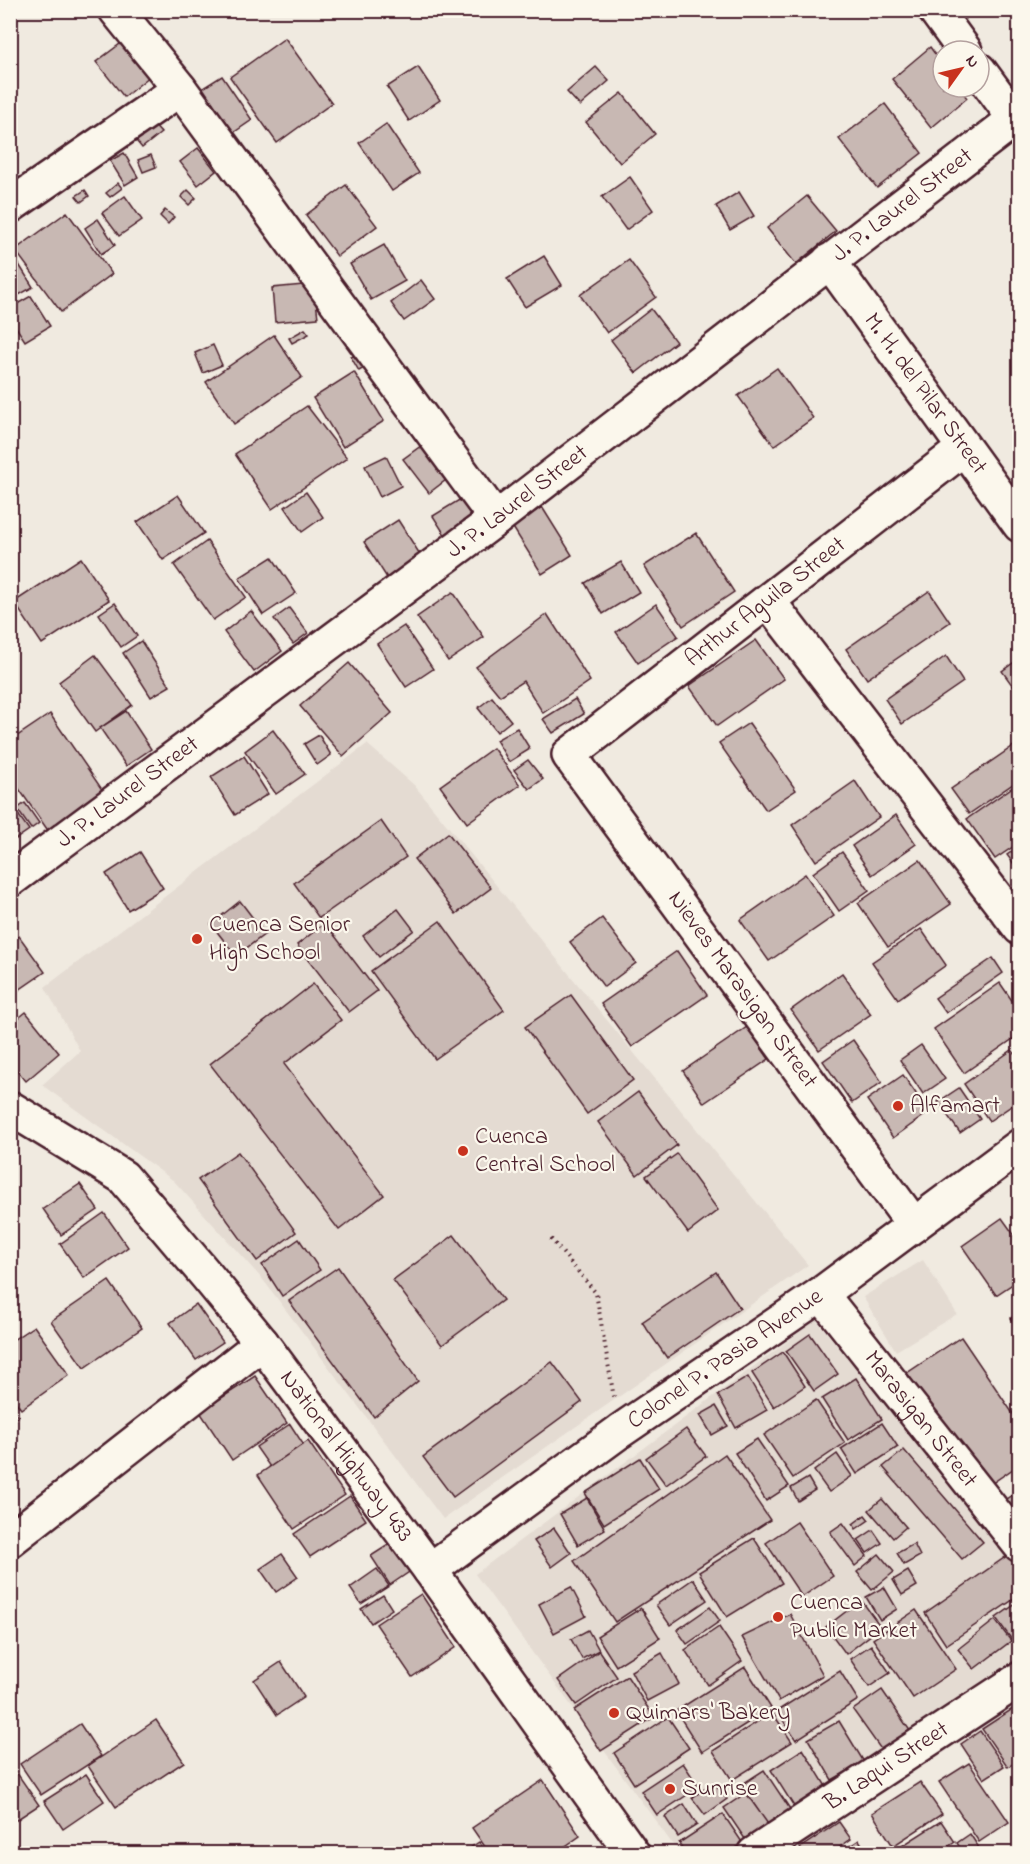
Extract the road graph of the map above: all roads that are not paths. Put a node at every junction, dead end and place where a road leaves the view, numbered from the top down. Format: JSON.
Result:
{"nodes":[{"id":1,"x":116,"y":10,"type":"edge"},
{"id":2,"x":935,"y":10,"type":"edge"},
{"id":3,"x":956,"y":39,"type":"edge"},
{"id":4,"x":991,"y":85,"type":"edge"},
{"id":5,"x":180,"y":89,"type":"junction"},
{"id":6,"x":1017,"y":117,"type":"edge"},
{"id":7,"x":10,"y":206,"type":"edge"},
{"id":8,"x":829,"y":261,"type":"junction"},
{"id":9,"x":963,"y":449,"type":"junction"},
{"id":10,"x":496,"y":519,"type":"junction"},
{"id":11,"x":1020,"y":525,"type":"edge"},
{"id":12,"x":769,"y":602,"type":"junction"},
{"id":13,"x":569,"y":755,"type":"joint"},
{"id":14,"x":10,"y":880,"type":"edge"},
{"id":15,"x":1020,"y":928,"type":"edge"},
{"id":16,"x":10,"y":1108,"type":"edge"},
{"id":17,"x":1020,"y":1146,"type":"edge"},
{"id":18,"x":914,"y":1225,"type":"junction"},
{"id":19,"x":821,"y":1293,"type":"junction"},
{"id":20,"x":262,"y":1343,"type":"junction"},
{"id":21,"x":10,"y":1540,"type":"edge"},
{"id":22,"x":1020,"y":1545,"type":"edge"},
{"id":23,"x":430,"y":1570,"type":"junction"},
{"id":24,"x":1020,"y":1679,"type":"edge"},
{"id":25,"x":633,"y":1854,"type":"edge"},
{"id":26,"x":754,"y":1854,"type":"edge"}],
"edges":[{"from":1,"to":5,"type":"street"},
{"from":2,"to":3,"type":"street"},
{"from":4,"to":6,"type":"street"},
{"from":5,"to":7,"type":"street"},
{"from":5,"to":10,"type":"street"},
{"from":6,"to":8,"type":"street","name":"J. P. Laurel Street"},
{"from":8,"to":9,"type":"street","name":"M. H. del Pilar Street"},
{"from":8,"to":10,"type":"street","name":"J. P. Laurel Street"},
{"from":9,"to":11,"type":"street","name":"M. H. del Pilar Street"},
{"from":9,"to":12,"type":"street","name":"Arthur Aguila Street"},
{"from":10,"to":14,"type":"street","name":"J. P. Laurel Street"},
{"from":12,"to":13,"type":"street","name":"Arthur Aguila Street"},
{"from":12,"to":15,"type":"street"},
{"from":13,"to":18,"type":"street","name":"Nieves Marasigan Street"},
{"from":16,"to":20,"type":"street","name":"National Highway 433"},
{"from":17,"to":18,"type":"street","name":"Colonel P. Pasia Avenue"},
{"from":18,"to":19,"type":"street","name":"Colonel P. Pasia Avenue"},
{"from":19,"to":22,"type":"street","name":"Marasigan Street"},
{"from":19,"to":23,"type":"street","name":"Colonel P. Pasia Avenue"},
{"from":20,"to":21,"type":"street"},
{"from":20,"to":23,"type":"street","name":"National Highway 433"},
{"from":23,"to":25,"type":"street","name":"National Highway 433"},
{"from":24,"to":26,"type":"street","name":"B. Laqui Street"}]}
